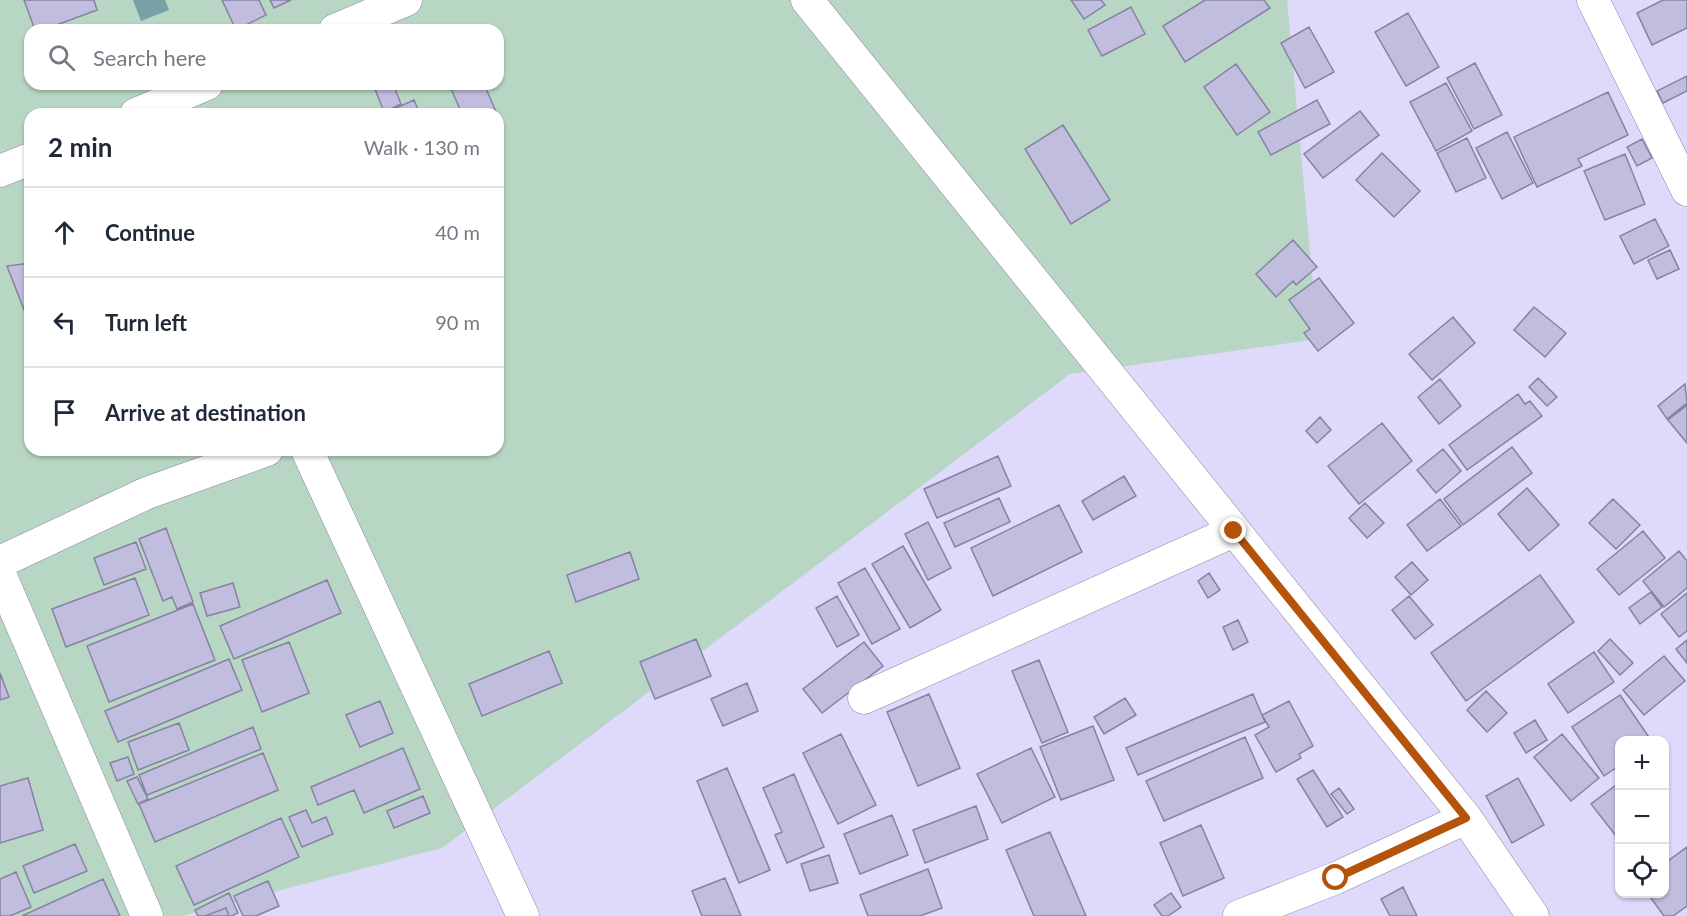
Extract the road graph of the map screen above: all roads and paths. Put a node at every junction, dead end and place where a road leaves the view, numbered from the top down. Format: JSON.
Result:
{"nodes":[{"id":1,"x":406,"y":0,"type":"edge"},
{"id":2,"x":807,"y":0,"type":"edge"},
{"id":3,"x":1593,"y":0,"type":"edge"},
{"id":4,"x":349,"y":24,"type":"edge"},
{"id":5,"x":193,"y":90,"type":"edge"},
{"id":6,"x":150,"y":108,"type":"edge"},
{"id":7,"x":24,"y":161,"type":"edge"},
{"id":8,"x":0,"y":171,"type":"edge"},
{"id":9,"x":1687,"y":190,"type":"edge"},
{"id":10,"x":250,"y":456,"type":"edge"},
{"id":11,"x":310,"y":456,"type":"edge"},
{"id":12,"x":1234,"y":531,"type":"junction"},
{"id":13,"x":0,"y":562,"type":"edge"},
{"id":14,"x":0,"y":574,"type":"edge"},
{"id":15,"x":864,"y":698,"type":"dead end"},
{"id":16,"x":1466,"y":818,"type":"junction"},
{"id":17,"x":147,"y":916,"type":"edge"},
{"id":18,"x":523,"y":916,"type":"edge"},
{"id":19,"x":1239,"y":916,"type":"edge"},
{"id":20,"x":1533,"y":916,"type":"edge"}],
"edges":[{"from":1,"to":4,"type":"street"},
{"from":2,"to":12,"type":"street"},
{"from":3,"to":9,"type":"street"},
{"from":5,"to":6,"type":"street"},
{"from":7,"to":8,"type":"street"},
{"from":10,"to":13,"type":"street"},
{"from":11,"to":18,"type":"street"},
{"from":12,"to":15,"type":"street"},
{"from":12,"to":16,"type":"street"},
{"from":14,"to":17,"type":"street"},
{"from":16,"to":19,"type":"street"},
{"from":16,"to":20,"type":"street"}]}
